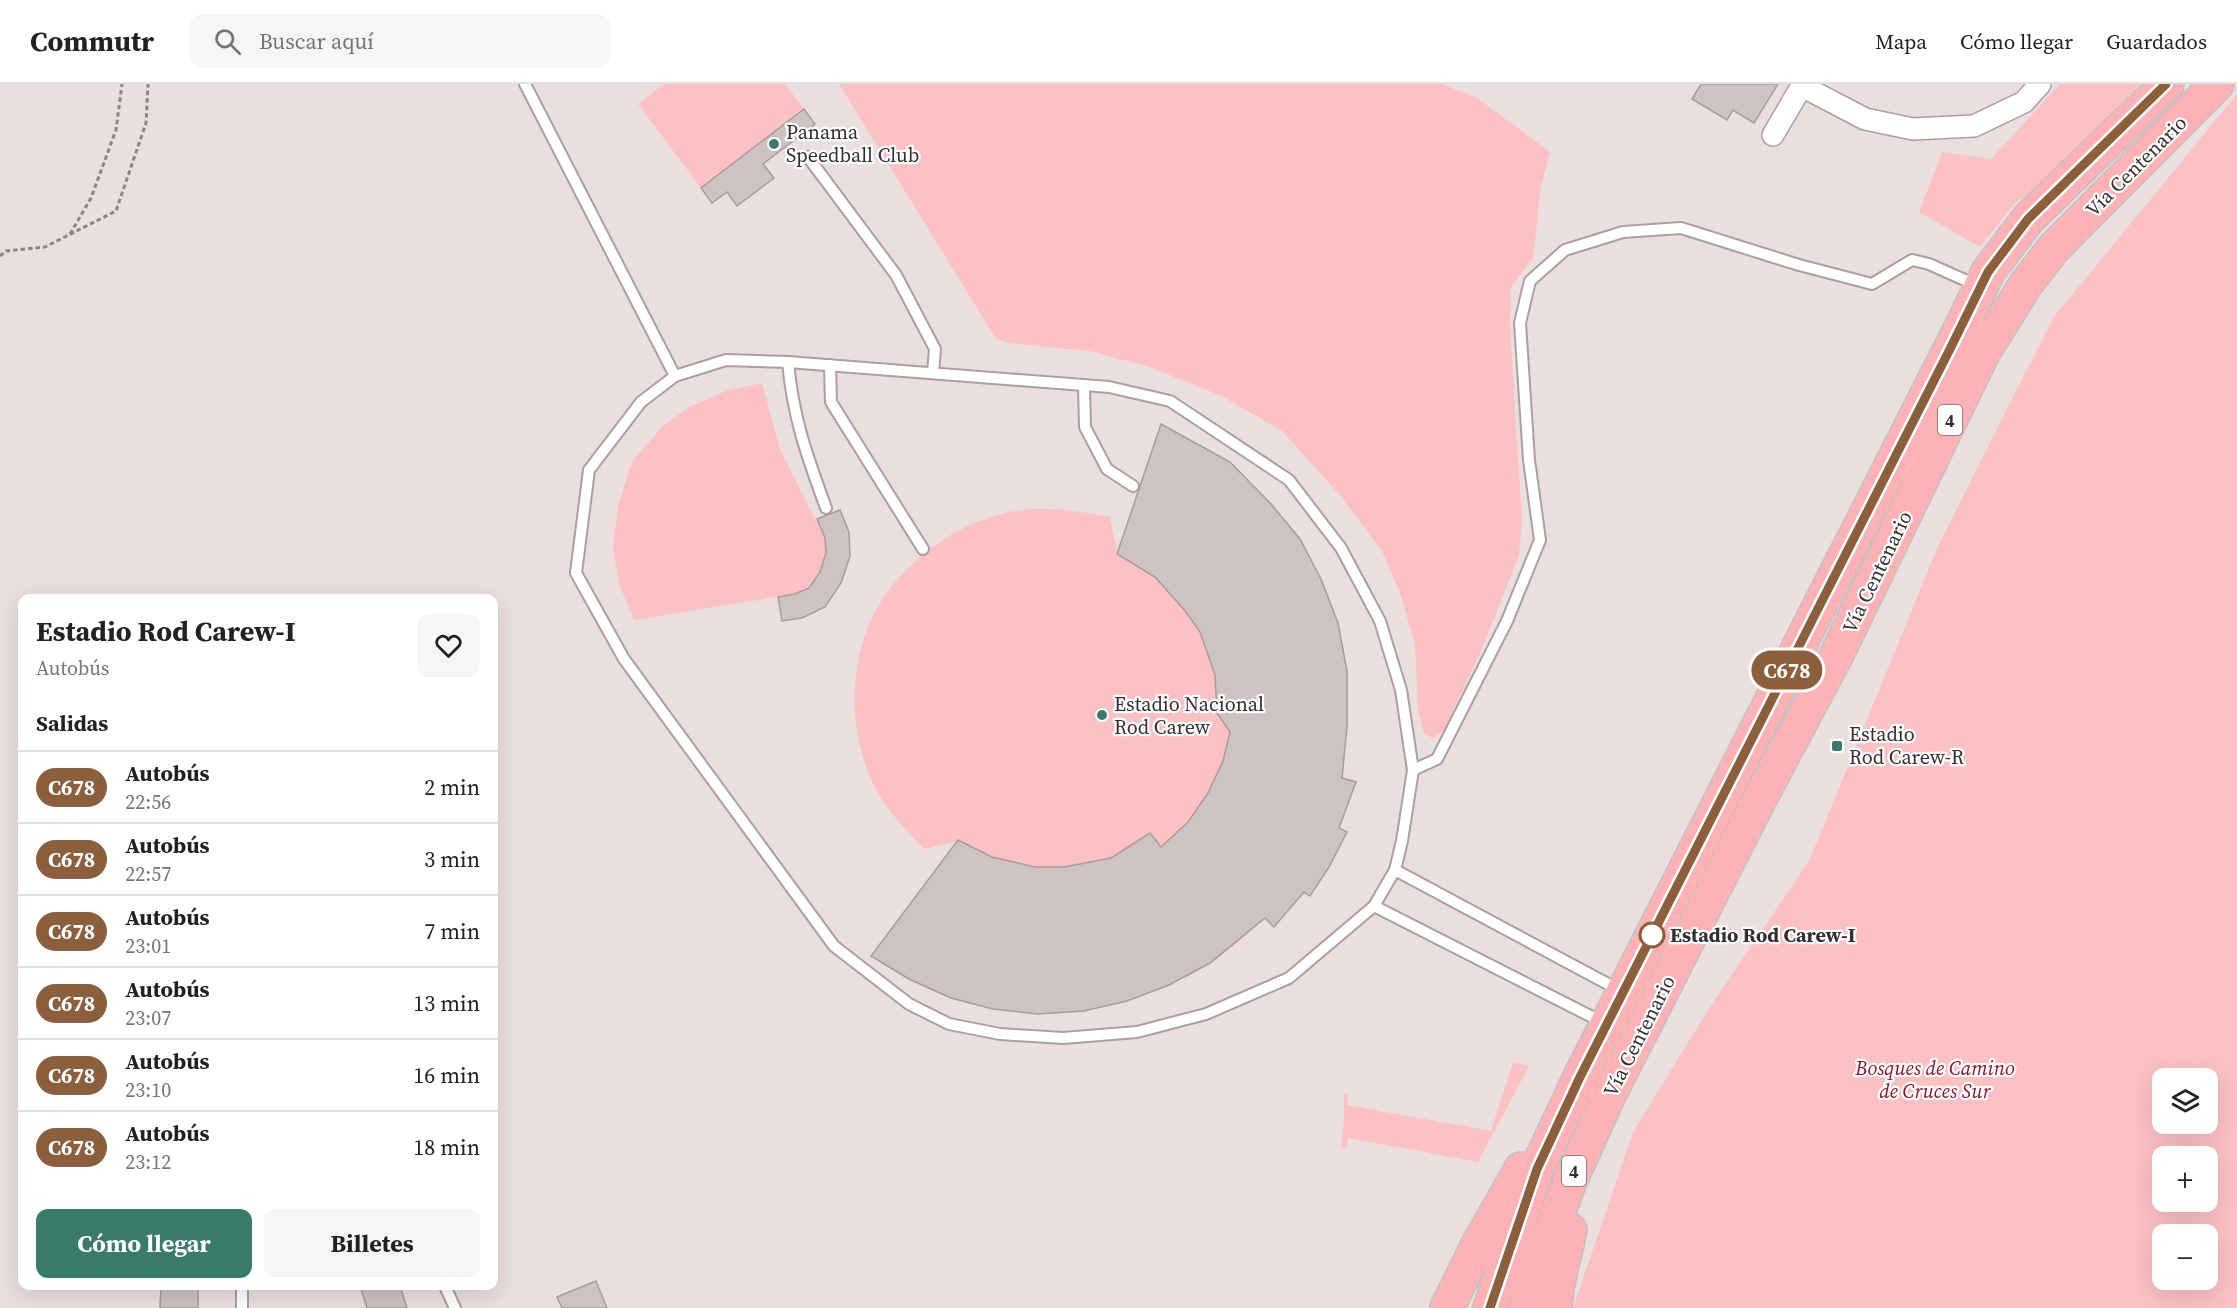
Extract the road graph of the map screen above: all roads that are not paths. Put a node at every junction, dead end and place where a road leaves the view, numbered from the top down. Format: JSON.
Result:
{"nodes":[{"id":1,"x":525,"y":84,"type":"edge"},
{"id":2,"x":2040,"y":84,"type":"edge"},
{"id":3,"x":2167,"y":84,"type":"edge"},
{"id":4,"x":2217,"y":84,"type":"edge"},
{"id":5,"x":1802,"y":85,"type":"edge"},
{"id":6,"x":1773,"y":135,"type":"dead end"},
{"id":7,"x":808,"y":157,"type":"dead end"},
{"id":8,"x":1980,"y":287,"type":"junction"},
{"id":9,"x":789,"y":362,"type":"junction"},
{"id":10,"x":830,"y":365,"type":"junction"},
{"id":11,"x":933,"y":373,"type":"junction"},
{"id":12,"x":675,"y":376,"type":"junction"},
{"id":13,"x":1084,"y":385,"type":"junction"},
{"id":14,"x":1133,"y":486,"type":"dead end"},
{"id":15,"x":826,"y":508,"type":"dead end"},
{"id":16,"x":923,"y":549,"type":"dead end"},
{"id":17,"x":1413,"y":770,"type":"junction"},
{"id":18,"x":1395,"y":870,"type":"junction"},
{"id":19,"x":1374,"y":906,"type":"junction"},
{"id":20,"x":1638,"y":1000,"type":"junction"},
{"id":21,"x":1623,"y":1033,"type":"junction"},
{"id":22,"x":1580,"y":1077,"type":"junction"},
{"id":23,"x":1608,"y":1097,"type":"junction"},
{"id":24,"x":242,"y":1290,"type":"edge"},
{"id":25,"x":447,"y":1290,"type":"edge"},
{"id":26,"x":242,"y":1308,"type":"edge"},
{"id":27,"x":455,"y":1308,"type":"edge"},
{"id":28,"x":1447,"y":1308,"type":"edge"},
{"id":29,"x":1490,"y":1308,"type":"edge"},
{"id":30,"x":1526,"y":1308,"type":"edge"},
{"id":31,"x":1555,"y":1308,"type":"edge"}],
"edges":[{"from":1,"to":12,"type":"lane"},
{"from":2,"to":5,"type":"street"},
{"from":3,"to":8,"type":"highway","name":"Vía Centenario","number":"4"},
{"from":4,"to":20,"type":"highway","name":"Vía Centenario","number":"4"},
{"from":5,"to":6,"type":"street"},
{"from":7,"to":11,"type":"lane"},
{"from":8,"to":17,"type":"lane"},
{"from":8,"to":20,"type":"highway","name":"Vía Centenario","number":"4"},
{"from":9,"to":10,"type":"lane"},
{"from":9,"to":12,"type":"lane"},
{"from":9,"to":15,"type":"lane"},
{"from":10,"to":11,"type":"lane"},
{"from":10,"to":16,"type":"lane"},
{"from":11,"to":13,"type":"lane"},
{"from":12,"to":19,"type":"lane"},
{"from":13,"to":14,"type":"lane"},
{"from":13,"to":17,"type":"lane"},
{"from":17,"to":18,"type":"lane"},
{"from":18,"to":19,"type":"lane"},
{"from":18,"to":20,"type":"lane"},
{"from":19,"to":21,"type":"lane"},
{"from":20,"to":21,"type":"highway","name":"Vía Centenario","number":"4"},
{"from":21,"to":22,"type":"highway","name":"Vía Centenario","number":"4"},
{"from":21,"to":23,"type":"highway","name":"Vía Centenario","number":"4"},
{"from":22,"to":28,"type":"highway"},
{"from":22,"to":29,"type":"highway","name":"Vía Centenario","number":"4"},
{"from":23,"to":30,"type":"highway","name":"Vía Centenario","number":"4"},
{"from":23,"to":31,"type":"highway"},
{"from":24,"to":26,"type":"lane"},
{"from":25,"to":27,"type":"lane"}]}
